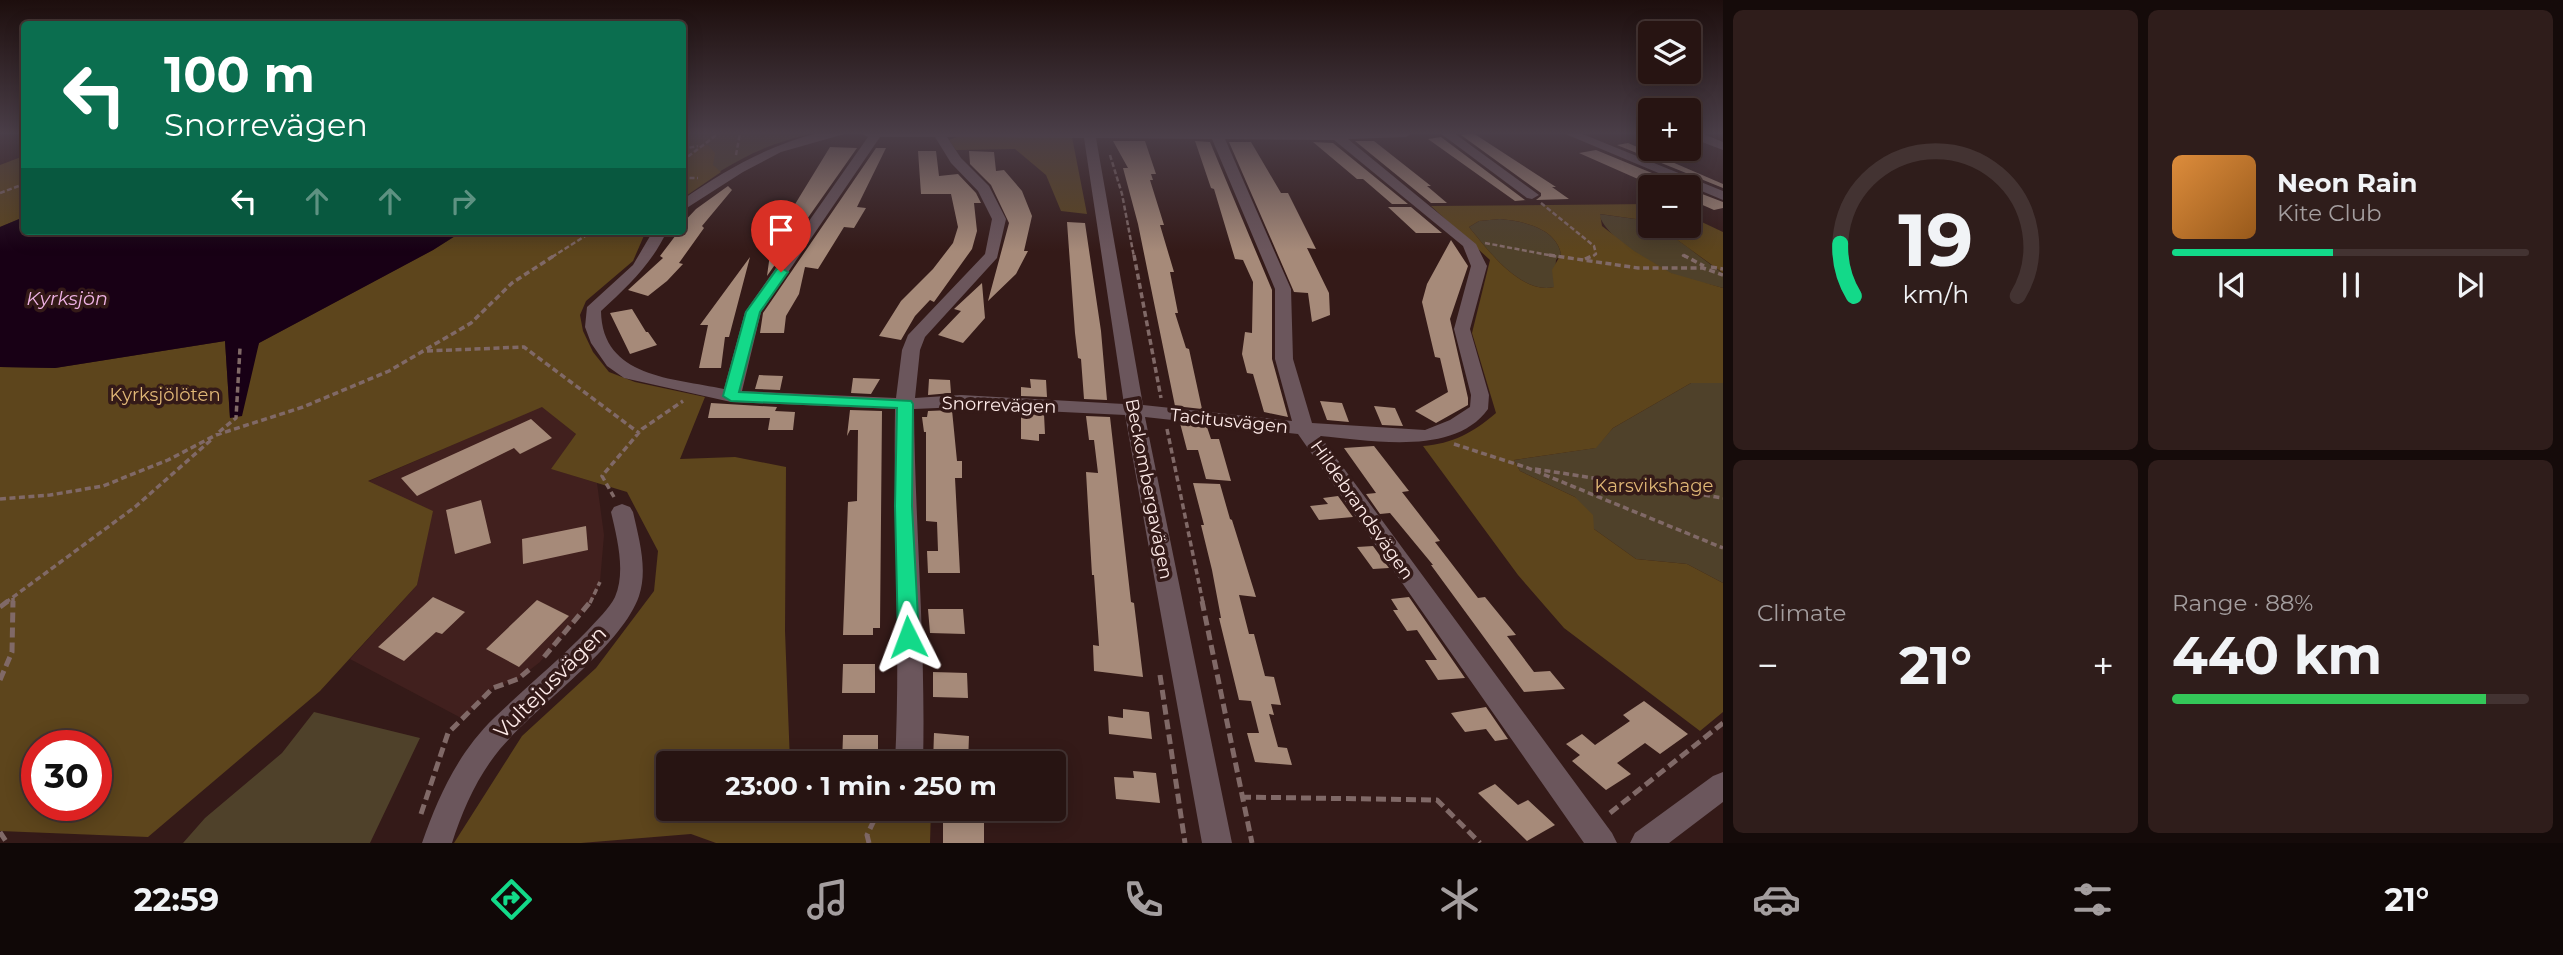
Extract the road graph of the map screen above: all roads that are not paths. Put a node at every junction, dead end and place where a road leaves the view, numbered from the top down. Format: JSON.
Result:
{"nodes":[{"id":1,"x":731,"y":172,"type":"edge"},
{"id":2,"x":850,"y":172,"type":"edge"},
{"id":3,"x":968,"y":172,"type":"edge"},
{"id":4,"x":1095,"y":172,"type":"edge"},
{"id":5,"x":1233,"y":172,"type":"edge"},
{"id":6,"x":1381,"y":172,"type":"edge"},
{"id":7,"x":1501,"y":172,"type":"edge"},
{"id":8,"x":1665,"y":172,"type":"edge"},
{"id":9,"x":1532,"y":195,"type":"road end"},
{"id":10,"x":1723,"y":196,"type":"edge"},
{"id":11,"x":686,"y":204,"type":"edge"},
{"id":12,"x":658,"y":235,"type":"edge"},
{"id":13,"x":731,"y":396,"type":"junction"},
{"id":14,"x":905,"y":404,"type":"junction"},
{"id":15,"x":1134,"y":410,"type":"junction"},
{"id":16,"x":1304,"y":429,"type":"junction"},
{"id":17,"x":622,"y":512,"type":"road end"},
{"id":18,"x":909,"y":751,"type":"edge"},
{"id":19,"x":1723,"y":785,"type":"edge"},
{"id":20,"x":1597,"y":836,"type":"edge"},
{"id":21,"x":437,"y":843,"type":"edge"},
{"id":22,"x":1217,"y":843,"type":"edge"},
{"id":23,"x":1645,"y":843,"type":"edge"}],
"edges":[{"from":1,"to":11,"type":"street"},
{"from":2,"to":13,"type":"street"},
{"from":3,"to":14,"type":"street"},
{"from":4,"to":15,"type":"street","name":"Beckombergavägen"},
{"from":5,"to":16,"type":"street","name":"Hildebrandsvägen"},
{"from":6,"to":16,"type":"street","name":"Tacitusvägen"},
{"from":7,"to":9,"type":"street"},
{"from":8,"to":10,"type":"street"},
{"from":12,"to":13,"type":"street","name":"Snorrevägen"},
{"from":13,"to":14,"type":"street","name":"Snorrevägen"},
{"from":14,"to":15,"type":"street","name":"Snorrevägen"},
{"from":14,"to":18,"type":"street"},
{"from":15,"to":16,"type":"street","name":"Tacitusvägen"},
{"from":15,"to":22,"type":"street","name":"Beckombergavägen"},
{"from":16,"to":20,"type":"street","name":"Hildebrandsvägen"},
{"from":17,"to":21,"type":"street","name":"Vultejusvägen"},
{"from":19,"to":23,"type":"street"}]}
